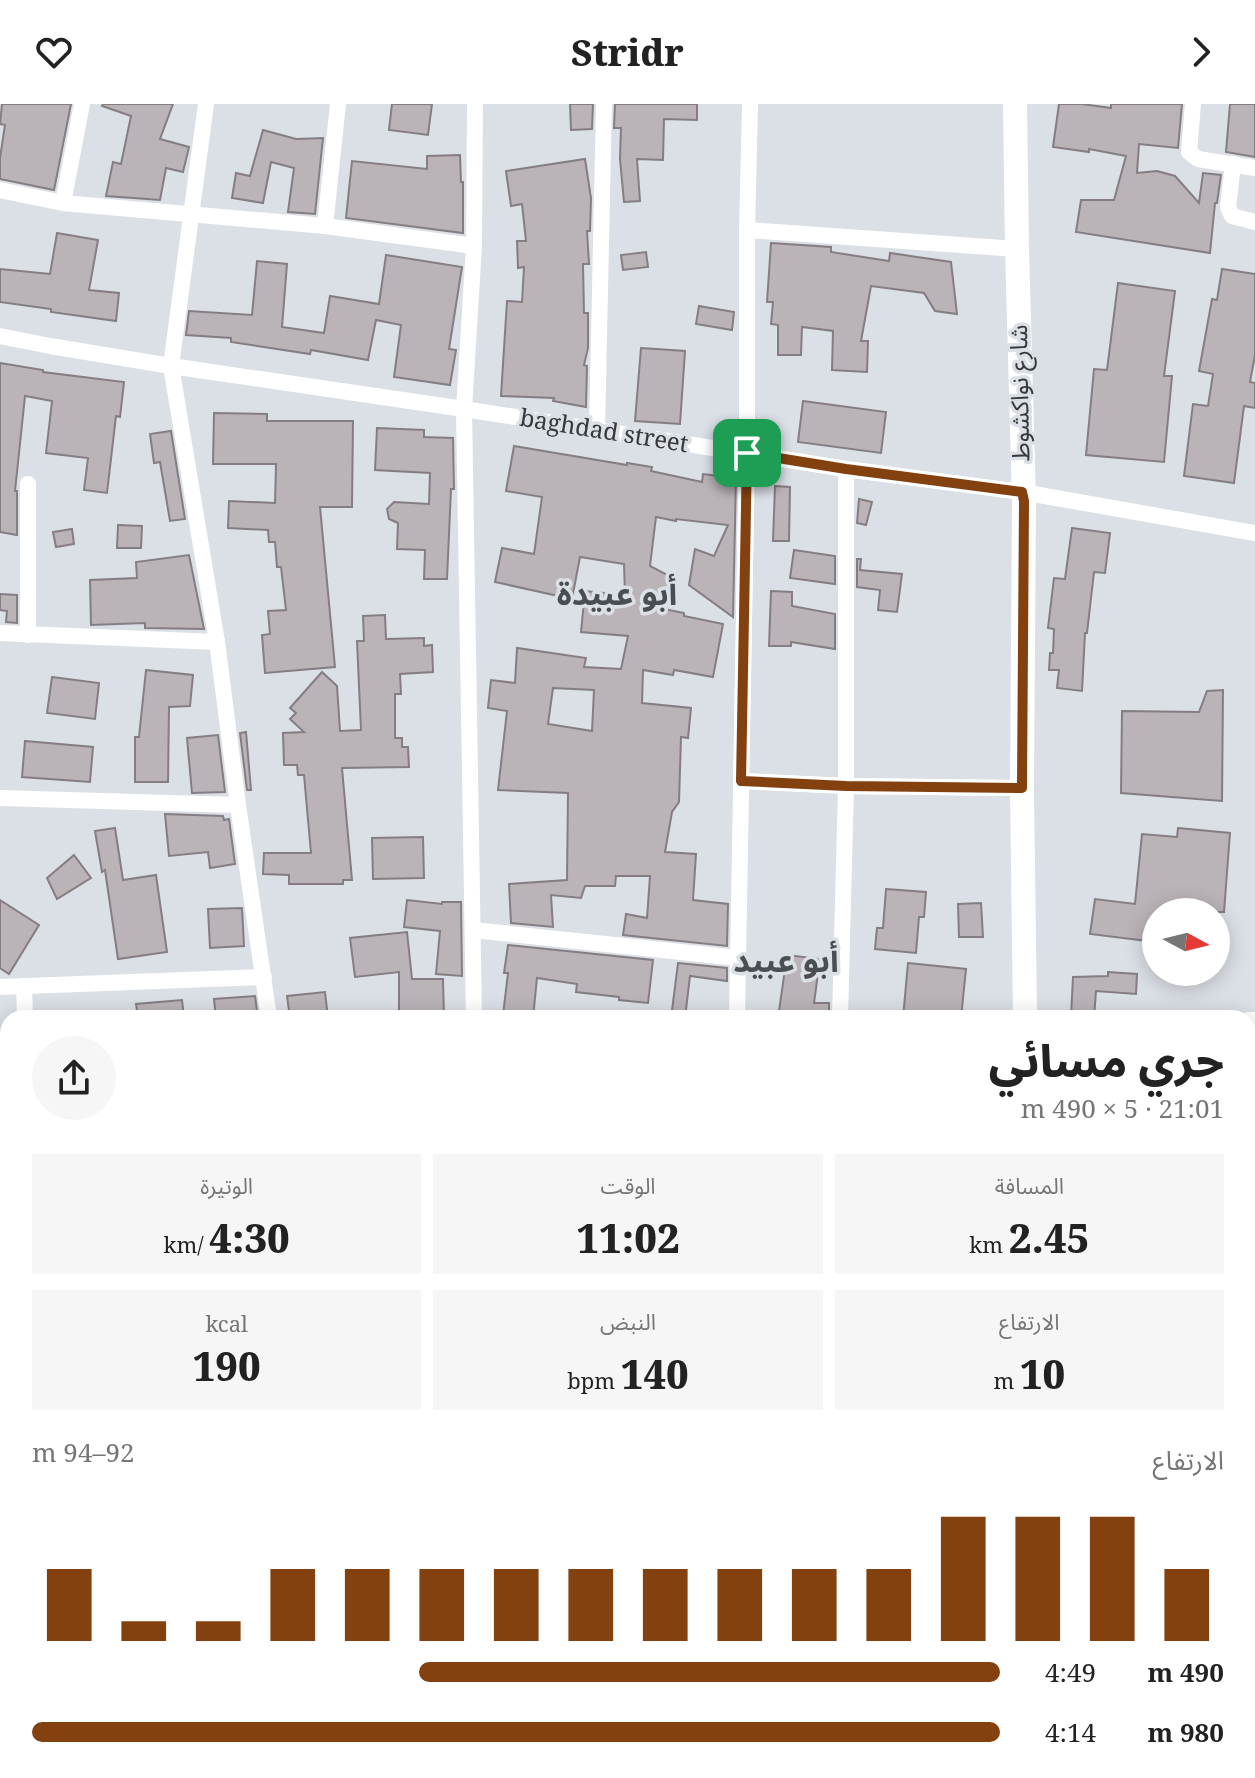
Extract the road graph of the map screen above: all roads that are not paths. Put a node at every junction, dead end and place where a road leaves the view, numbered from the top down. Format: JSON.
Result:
{"nodes":[{"id":1,"x":82,"y":104,"type":"edge"},
{"id":2,"x":206,"y":104,"type":"edge"},
{"id":3,"x":338,"y":104,"type":"edge"},
{"id":4,"x":475,"y":104,"type":"edge"},
{"id":5,"x":604,"y":104,"type":"edge"},
{"id":6,"x":750,"y":104,"type":"edge"},
{"id":7,"x":1015,"y":104,"type":"edge"},
{"id":8,"x":1193,"y":104,"type":"edge"},
{"id":9,"x":1233,"y":164,"type":"junction"},
{"id":10,"x":1255,"y":168,"type":"edge"},
{"id":11,"x":0,"y":190,"type":"edge"},
{"id":12,"x":63,"y":203,"type":"junction"},
{"id":13,"x":192,"y":214,"type":"junction"},
{"id":14,"x":1255,"y":222,"type":"edge"},
{"id":15,"x":325,"y":226,"type":"junction"},
{"id":16,"x":747,"y":230,"type":"junction"},
{"id":17,"x":474,"y":246,"type":"junction"},
{"id":18,"x":1017,"y":249,"type":"junction"},
{"id":19,"x":0,"y":336,"type":"edge"},
{"id":20,"x":171,"y":366,"type":"junction"},
{"id":21,"x":464,"y":409,"type":"junction"},
{"id":22,"x":597,"y":430,"type":"junction"},
{"id":23,"x":747,"y":453,"type":"junction"},
{"id":24,"x":846,"y":469,"type":"junction"},
{"id":25,"x":28,"y":484,"type":"dead end"},
{"id":26,"x":1022,"y":492,"type":"junction"},
{"id":27,"x":1255,"y":533,"type":"edge"},
{"id":28,"x":0,"y":633,"type":"edge"},
{"id":29,"x":28,"y":635,"type":"junction"},
{"id":30,"x":217,"y":642,"type":"junction"},
{"id":31,"x":741,"y":781,"type":"junction"},
{"id":32,"x":846,"y":786,"type":"junction"},
{"id":33,"x":1022,"y":788,"type":"junction"},
{"id":34,"x":0,"y":798,"type":"edge"},
{"id":35,"x":238,"y":805,"type":"junction"},
{"id":36,"x":473,"y":930,"type":"junction"},
{"id":37,"x":738,"y":958,"type":"junction"},
{"id":38,"x":264,"y":977,"type":"junction"},
{"id":39,"x":24,"y":986,"type":"junction"},
{"id":40,"x":0,"y":987,"type":"edge"},
{"id":41,"x":25,"y":1010,"type":"edge"},
{"id":42,"x":268,"y":1010,"type":"edge"},
{"id":43,"x":474,"y":1010,"type":"edge"},
{"id":44,"x":737,"y":1010,"type":"edge"},
{"id":45,"x":840,"y":1010,"type":"edge"},
{"id":46,"x":1025,"y":1010,"type":"edge"}],
"edges":[{"from":1,"to":12,"type":"street"},
{"from":2,"to":13,"type":"street"},
{"from":3,"to":15,"type":"street"},
{"from":4,"to":17,"type":"street"},
{"from":5,"to":22,"type":"street"},
{"from":6,"to":16,"type":"street"},
{"from":7,"to":18,"type":"street","name":"شارع نواكشوط"},
{"from":8,"to":9,"type":"street"},
{"from":9,"to":10,"type":"street"},
{"from":9,"to":14,"type":"street"},
{"from":11,"to":12,"type":"street"},
{"from":12,"to":13,"type":"street"},
{"from":13,"to":15,"type":"street"},
{"from":13,"to":20,"type":"street"},
{"from":15,"to":17,"type":"street"},
{"from":16,"to":18,"type":"street"},
{"from":16,"to":23,"type":"street"},
{"from":17,"to":21,"type":"street"},
{"from":18,"to":26,"type":"street","name":"شارع نواكشوط"},
{"from":19,"to":20,"type":"street","name":"baghdad street"},
{"from":20,"to":21,"type":"street","name":"baghdad street"},
{"from":20,"to":30,"type":"street"},
{"from":21,"to":22,"type":"street","name":"baghdad street"},
{"from":21,"to":36,"type":"street"},
{"from":22,"to":23,"type":"street","name":"baghdad street"},
{"from":23,"to":24,"type":"street","name":"baghdad street"},
{"from":23,"to":31,"type":"street"},
{"from":24,"to":26,"type":"street","name":"baghdad street"},
{"from":24,"to":32,"type":"street"},
{"from":25,"to":29,"type":"street"},
{"from":26,"to":27,"type":"street","name":"baghdad street"},
{"from":26,"to":33,"type":"street","name":"شارع نواكشوط"},
{"from":28,"to":29,"type":"street"},
{"from":29,"to":30,"type":"street"},
{"from":30,"to":35,"type":"street"},
{"from":31,"to":32,"type":"street"},
{"from":31,"to":37,"type":"street"},
{"from":32,"to":33,"type":"street"},
{"from":32,"to":45,"type":"street"},
{"from":33,"to":46,"type":"street","name":"شارع نواكشوط"},
{"from":34,"to":35,"type":"street"},
{"from":35,"to":38,"type":"street"},
{"from":36,"to":37,"type":"street"},
{"from":36,"to":43,"type":"street"},
{"from":37,"to":44,"type":"street"},
{"from":38,"to":39,"type":"street"},
{"from":38,"to":42,"type":"street"},
{"from":39,"to":40,"type":"street"},
{"from":39,"to":41,"type":"street"}]}
